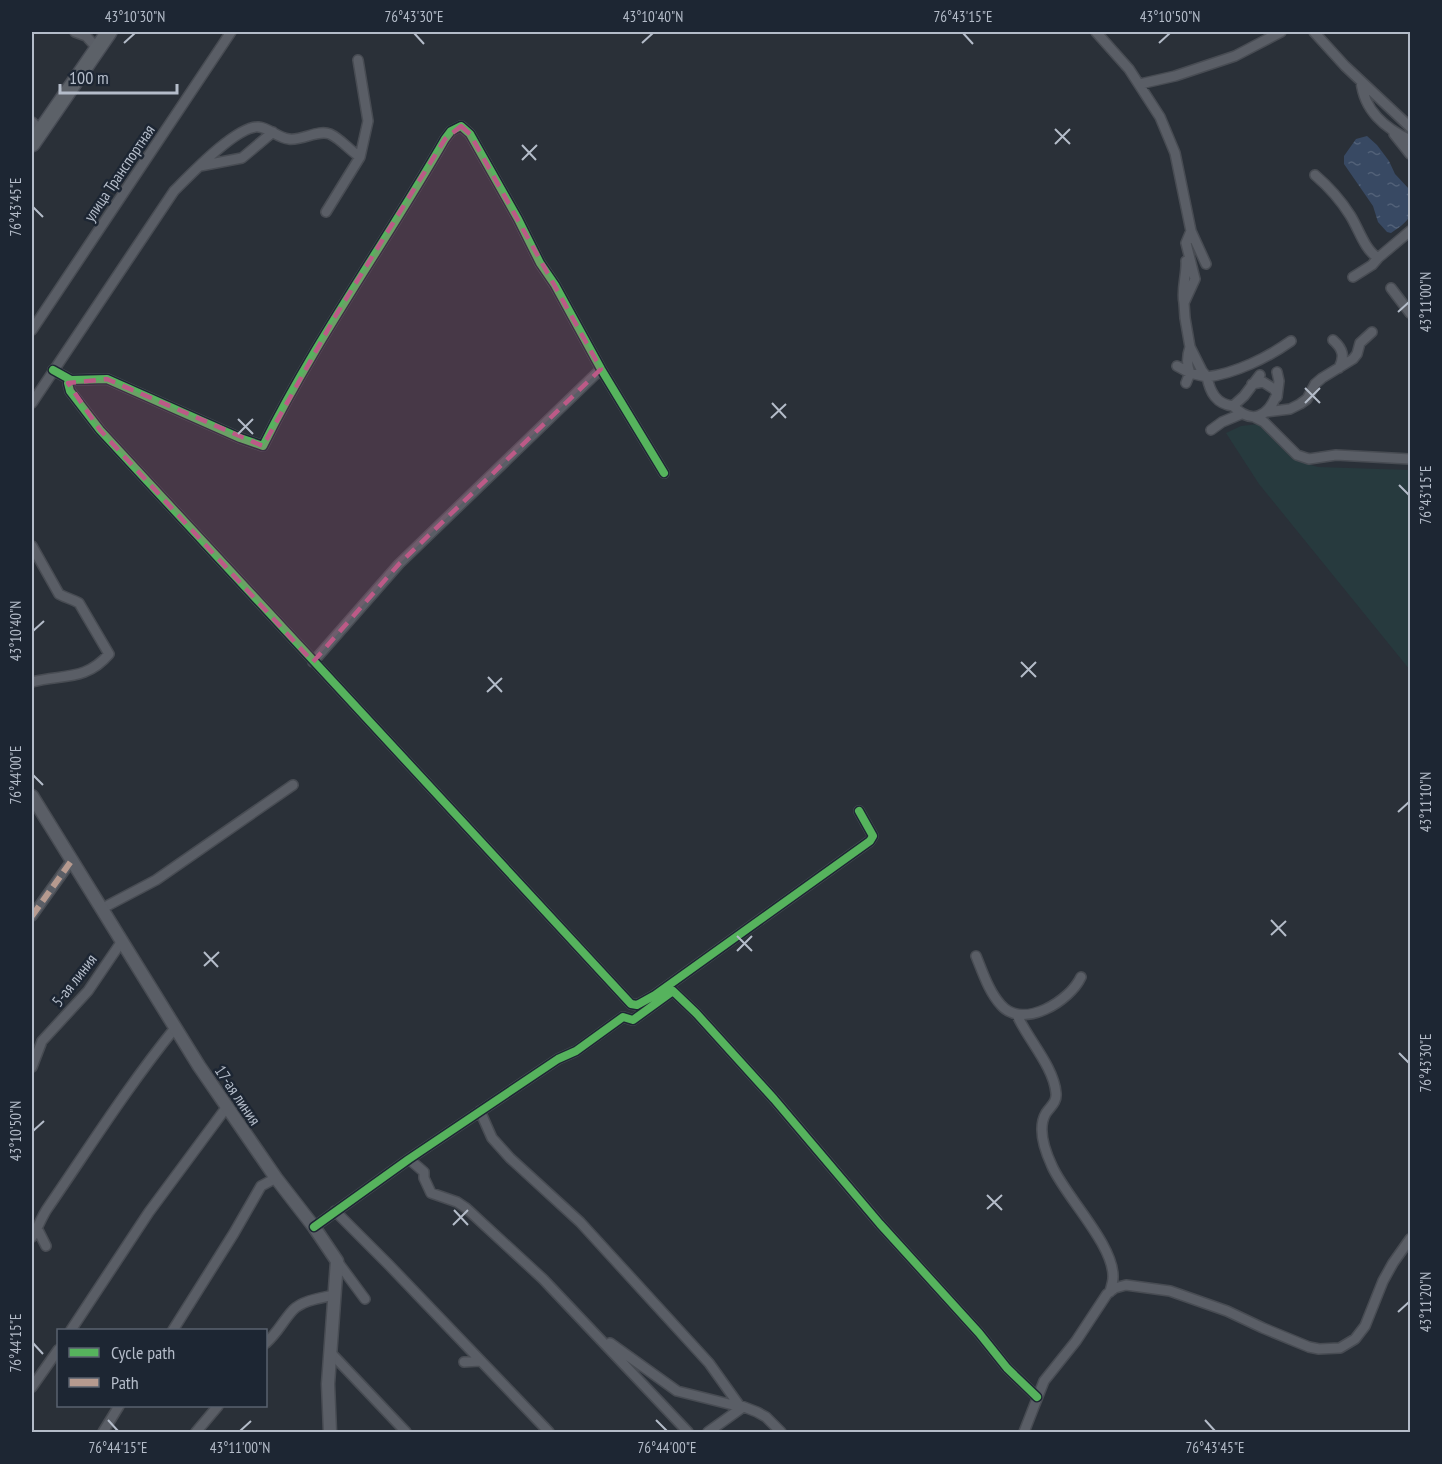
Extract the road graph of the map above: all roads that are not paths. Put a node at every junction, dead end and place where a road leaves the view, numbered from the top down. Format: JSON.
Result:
{"nodes":[{"id":1,"x":75,"y":32,"type":"edge"},
{"id":2,"x":109,"y":32,"type":"edge"},
{"id":3,"x":231,"y":32,"type":"edge"},
{"id":4,"x":1096,"y":32,"type":"edge"},
{"id":5,"x":1281,"y":32,"type":"edge"},
{"id":6,"x":1314,"y":32,"type":"edge"},
{"id":7,"x":97,"y":48,"type":"junction"},
{"id":8,"x":358,"y":60,"type":"dead end"},
{"id":9,"x":1361,"y":81,"type":"junction"},
{"id":10,"x":1140,"y":84,"type":"junction"},
{"id":11,"x":36,"y":126,"type":"edge"},
{"id":12,"x":1410,"y":127,"type":"edge"},
{"id":13,"x":273,"y":132,"type":"junction"},
{"id":14,"x":1393,"y":132,"type":"junction"},
{"id":15,"x":1410,"y":140,"type":"edge"},
{"id":16,"x":32,"y":144,"type":"edge"},
{"id":17,"x":1410,"y":154,"type":"edge"},
{"id":18,"x":360,"y":157,"type":"junction"},
{"id":19,"x":197,"y":167,"type":"junction"},
{"id":20,"x":1315,"y":175,"type":"dead end"},
{"id":21,"x":326,"y":212,"type":"dead end"},
{"id":22,"x":1191,"y":231,"type":"junction"},
{"id":23,"x":1410,"y":231,"type":"edge"},
{"id":24,"x":1378,"y":258,"type":"junction"},
{"id":25,"x":1206,"y":264,"type":"dead end"},
{"id":26,"x":1353,"y":277,"type":"dead end"},
{"id":27,"x":1391,"y":288,"type":"dead end"},
{"id":28,"x":1410,"y":313,"type":"edge"},
{"id":29,"x":32,"y":330,"type":"edge"},
{"id":30,"x":1372,"y":332,"type":"dead end"},
{"id":31,"x":1333,"y":340,"type":"dead end"},
{"id":32,"x":1291,"y":341,"type":"dead end"},
{"id":33,"x":1190,"y":347,"type":"junction"},
{"id":34,"x":1347,"y":360,"type":"junction"},
{"id":35,"x":1177,"y":366,"type":"dead end"},
{"id":36,"x":601,"y":369,"type":"junction"},
{"id":37,"x":53,"y":370,"type":"junction"},
{"id":38,"x":1277,"y":372,"type":"dead end"},
{"id":39,"x":1190,"y":373,"type":"junction"},
{"id":40,"x":1260,"y":375,"type":"dead end"},
{"id":41,"x":1208,"y":377,"type":"junction"},
{"id":42,"x":71,"y":381,"type":"junction"},
{"id":43,"x":1186,"y":383,"type":"dead end"},
{"id":44,"x":1252,"y":384,"type":"junction"},
{"id":45,"x":1277,"y":394,"type":"junction"},
{"id":46,"x":1216,"y":399,"type":"junction"},
{"id":47,"x":32,"y":403,"type":"edge"},
{"id":48,"x":1233,"y":406,"type":"junction"},
{"id":49,"x":1283,"y":410,"type":"junction"},
{"id":50,"x":1266,"y":412,"type":"junction"},
{"id":51,"x":1238,"y":416,"type":"junction"},
{"id":52,"x":1254,"y":417,"type":"junction"},
{"id":53,"x":1211,"y":430,"type":"dead end"},
{"id":54,"x":1410,"y":459,"type":"edge"},
{"id":55,"x":664,"y":473,"type":"dead end"},
{"id":56,"x":32,"y":546,"type":"edge"},
{"id":57,"x":313,"y":662,"type":"junction"},
{"id":58,"x":32,"y":682,"type":"edge"},
{"id":59,"x":293,"y":785,"type":"dead end"},
{"id":60,"x":32,"y":796,"type":"edge"},
{"id":61,"x":859,"y":811,"type":"dead end"},
{"id":62,"x":72,"y":860,"type":"junction"},
{"id":63,"x":101,"y":909,"type":"junction"},
{"id":64,"x":32,"y":916,"type":"edge"},
{"id":65,"x":122,"y":941,"type":"junction"},
{"id":66,"x":976,"y":956,"type":"dead end"},
{"id":67,"x":1081,"y":977,"type":"dead end"},
{"id":68,"x":1017,"y":1015,"type":"junction"},
{"id":69,"x":175,"y":1028,"type":"junction"},
{"id":70,"x":32,"y":1067,"type":"edge"},
{"id":71,"x":226,"y":1108,"type":"junction"},
{"id":72,"x":480,"y":1111,"type":"junction"},
{"id":73,"x":409,"y":1159,"type":"junction"},
{"id":74,"x":276,"y":1178,"type":"junction"},
{"id":75,"x":335,"y":1211,"type":"junction"},
{"id":76,"x":314,"y":1227,"type":"junction"},
{"id":77,"x":37,"y":1228,"type":"junction"},
{"id":78,"x":32,"y":1237,"type":"edge"},
{"id":79,"x":1410,"y":1239,"type":"edge"},
{"id":80,"x":46,"y":1246,"type":"dead end"},
{"id":81,"x":337,"y":1261,"type":"junction"},
{"id":82,"x":1110,"y":1292,"type":"junction"},
{"id":83,"x":334,"y":1295,"type":"junction"},
{"id":84,"x":365,"y":1299,"type":"dead end"},
{"id":85,"x":72,"y":1329,"type":"edge"},
{"id":86,"x":173,"y":1329,"type":"edge"},
{"id":87,"x":598,"y":1336,"type":"junction"},
{"id":88,"x":267,"y":1342,"type":"edge"},
{"id":89,"x":57,"y":1351,"type":"edge"},
{"id":90,"x":330,"y":1353,"type":"junction"},
{"id":91,"x":480,"y":1361,"type":"junction"},
{"id":92,"x":464,"y":1362,"type":"dead end"},
{"id":93,"x":32,"y":1388,"type":"edge"},
{"id":94,"x":1037,"y":1398,"type":"junction"},
{"id":95,"x":118,"y":1407,"type":"edge"},
{"id":96,"x":217,"y":1407,"type":"edge"},
{"id":97,"x":743,"y":1407,"type":"junction"},
{"id":98,"x":103,"y":1432,"type":"edge"},
{"id":99,"x":196,"y":1432,"type":"edge"},
{"id":100,"x":330,"y":1432,"type":"edge"},
{"id":101,"x":406,"y":1432,"type":"edge"},
{"id":102,"x":549,"y":1432,"type":"edge"},
{"id":103,"x":688,"y":1432,"type":"edge"},
{"id":104,"x":708,"y":1432,"type":"edge"},
{"id":105,"x":781,"y":1432,"type":"edge"},
{"id":106,"x":1024,"y":1432,"type":"edge"}],
"edges":[{"from":1,"to":7,"type":"street"},
{"from":2,"to":7,"type":"main road"},
{"from":3,"to":29,"type":"street","name":"улица Транспортная"},
{"from":4,"to":10,"type":"street"},
{"from":5,"to":10,"type":"street"},
{"from":6,"to":9,"type":"street"},
{"from":7,"to":11,"type":"main road"},
{"from":8,"to":18,"type":"street"},
{"from":9,"to":12,"type":"street"},
{"from":9,"to":14,"type":"street"},
{"from":10,"to":22,"type":"street"},
{"from":11,"to":16,"type":"main road"},
{"from":13,"to":18,"type":"street"},
{"from":13,"to":19,"type":"street"},
{"from":13,"to":19,"type":"street"},
{"from":14,"to":15,"type":"street"},
{"from":14,"to":17,"type":"street"},
{"from":18,"to":21,"type":"street"},
{"from":19,"to":37,"type":"street"},
{"from":20,"to":24,"type":"street"},
{"from":22,"to":25,"type":"street"},
{"from":22,"to":33,"type":"street"},
{"from":23,"to":24,"type":"street"},
{"from":24,"to":26,"type":"street"},
{"from":27,"to":28,"type":"street"},
{"from":30,"to":34,"type":"street"},
{"from":31,"to":34,"type":"street"},
{"from":32,"to":41,"type":"street"},
{"from":33,"to":39,"type":"street"},
{"from":33,"to":41,"type":"street"},
{"from":34,"to":49,"type":"street"},
{"from":35,"to":39,"type":"street"},
{"from":36,"to":42,"type":"street"},
{"from":36,"to":55,"type":"street"},
{"from":36,"to":57,"type":"street"},
{"from":37,"to":42,"type":"street"},
{"from":37,"to":47,"type":"street"},
{"from":38,"to":45,"type":"street"},
{"from":39,"to":41,"type":"street"},
{"from":39,"to":43,"type":"street"},
{"from":40,"to":44,"type":"street"},
{"from":41,"to":46,"type":"street"},
{"from":42,"to":57,"type":"street"},
{"from":44,"to":45,"type":"street"},
{"from":44,"to":48,"type":"street"},
{"from":45,"to":49,"type":"street"},
{"from":45,"to":50,"type":"street"},
{"from":46,"to":48,"type":"street"},
{"from":46,"to":51,"type":"street"},
{"from":48,"to":51,"type":"street"},
{"from":49,"to":50,"type":"street"},
{"from":50,"to":52,"type":"street"},
{"from":51,"to":52,"type":"street"},
{"from":51,"to":53,"type":"street"},
{"from":52,"to":54,"type":"street"},
{"from":56,"to":58,"type":"street"},
{"from":57,"to":61,"type":"street"},
{"from":59,"to":63,"type":"street"},
{"from":60,"to":62,"type":"street","name":"17-ая линия"},
{"from":62,"to":63,"type":"street","name":"17-ая линия"},
{"from":62,"to":64,"type":"street"},
{"from":63,"to":65,"type":"street","name":"17-ая линия"},
{"from":65,"to":69,"type":"street","name":"17-ая линия"},
{"from":65,"to":70,"type":"street","name":"5-ая линия"},
{"from":66,"to":68,"type":"street"},
{"from":67,"to":68,"type":"street"},
{"from":68,"to":82,"type":"street"},
{"from":69,"to":71,"type":"street","name":"17-ая линия"},
{"from":69,"to":77,"type":"street"},
{"from":71,"to":74,"type":"street","name":"17-ая линия"},
{"from":71,"to":85,"type":"street"},
{"from":72,"to":73,"type":"street"},
{"from":72,"to":94,"type":"street"},
{"from":72,"to":97,"type":"street"},
{"from":73,"to":75,"type":"street"},
{"from":73,"to":87,"type":"street"},
{"from":74,"to":76,"type":"street","name":"17-ая линия"},
{"from":74,"to":86,"type":"street"},
{"from":75,"to":76,"type":"street"},
{"from":75,"to":91,"type":"street"},
{"from":76,"to":81,"type":"street","name":"17-ая линия"},
{"from":77,"to":78,"type":"street"},
{"from":77,"to":80,"type":"street"},
{"from":79,"to":82,"type":"street"},
{"from":81,"to":83,"type":"street"},
{"from":81,"to":84,"type":"street"},
{"from":82,"to":94,"type":"street"},
{"from":83,"to":88,"type":"street"},
{"from":83,"to":90,"type":"street"},
{"from":87,"to":97,"type":"street"},
{"from":87,"to":103,"type":"street"},
{"from":89,"to":93,"type":"street"},
{"from":90,"to":100,"type":"street"},
{"from":90,"to":101,"type":"street"},
{"from":91,"to":92,"type":"street"},
{"from":91,"to":102,"type":"street"},
{"from":94,"to":106,"type":"street"},
{"from":95,"to":98,"type":"street"},
{"from":96,"to":99,"type":"street"},
{"from":97,"to":104,"type":"street"},
{"from":97,"to":105,"type":"street"}]}
